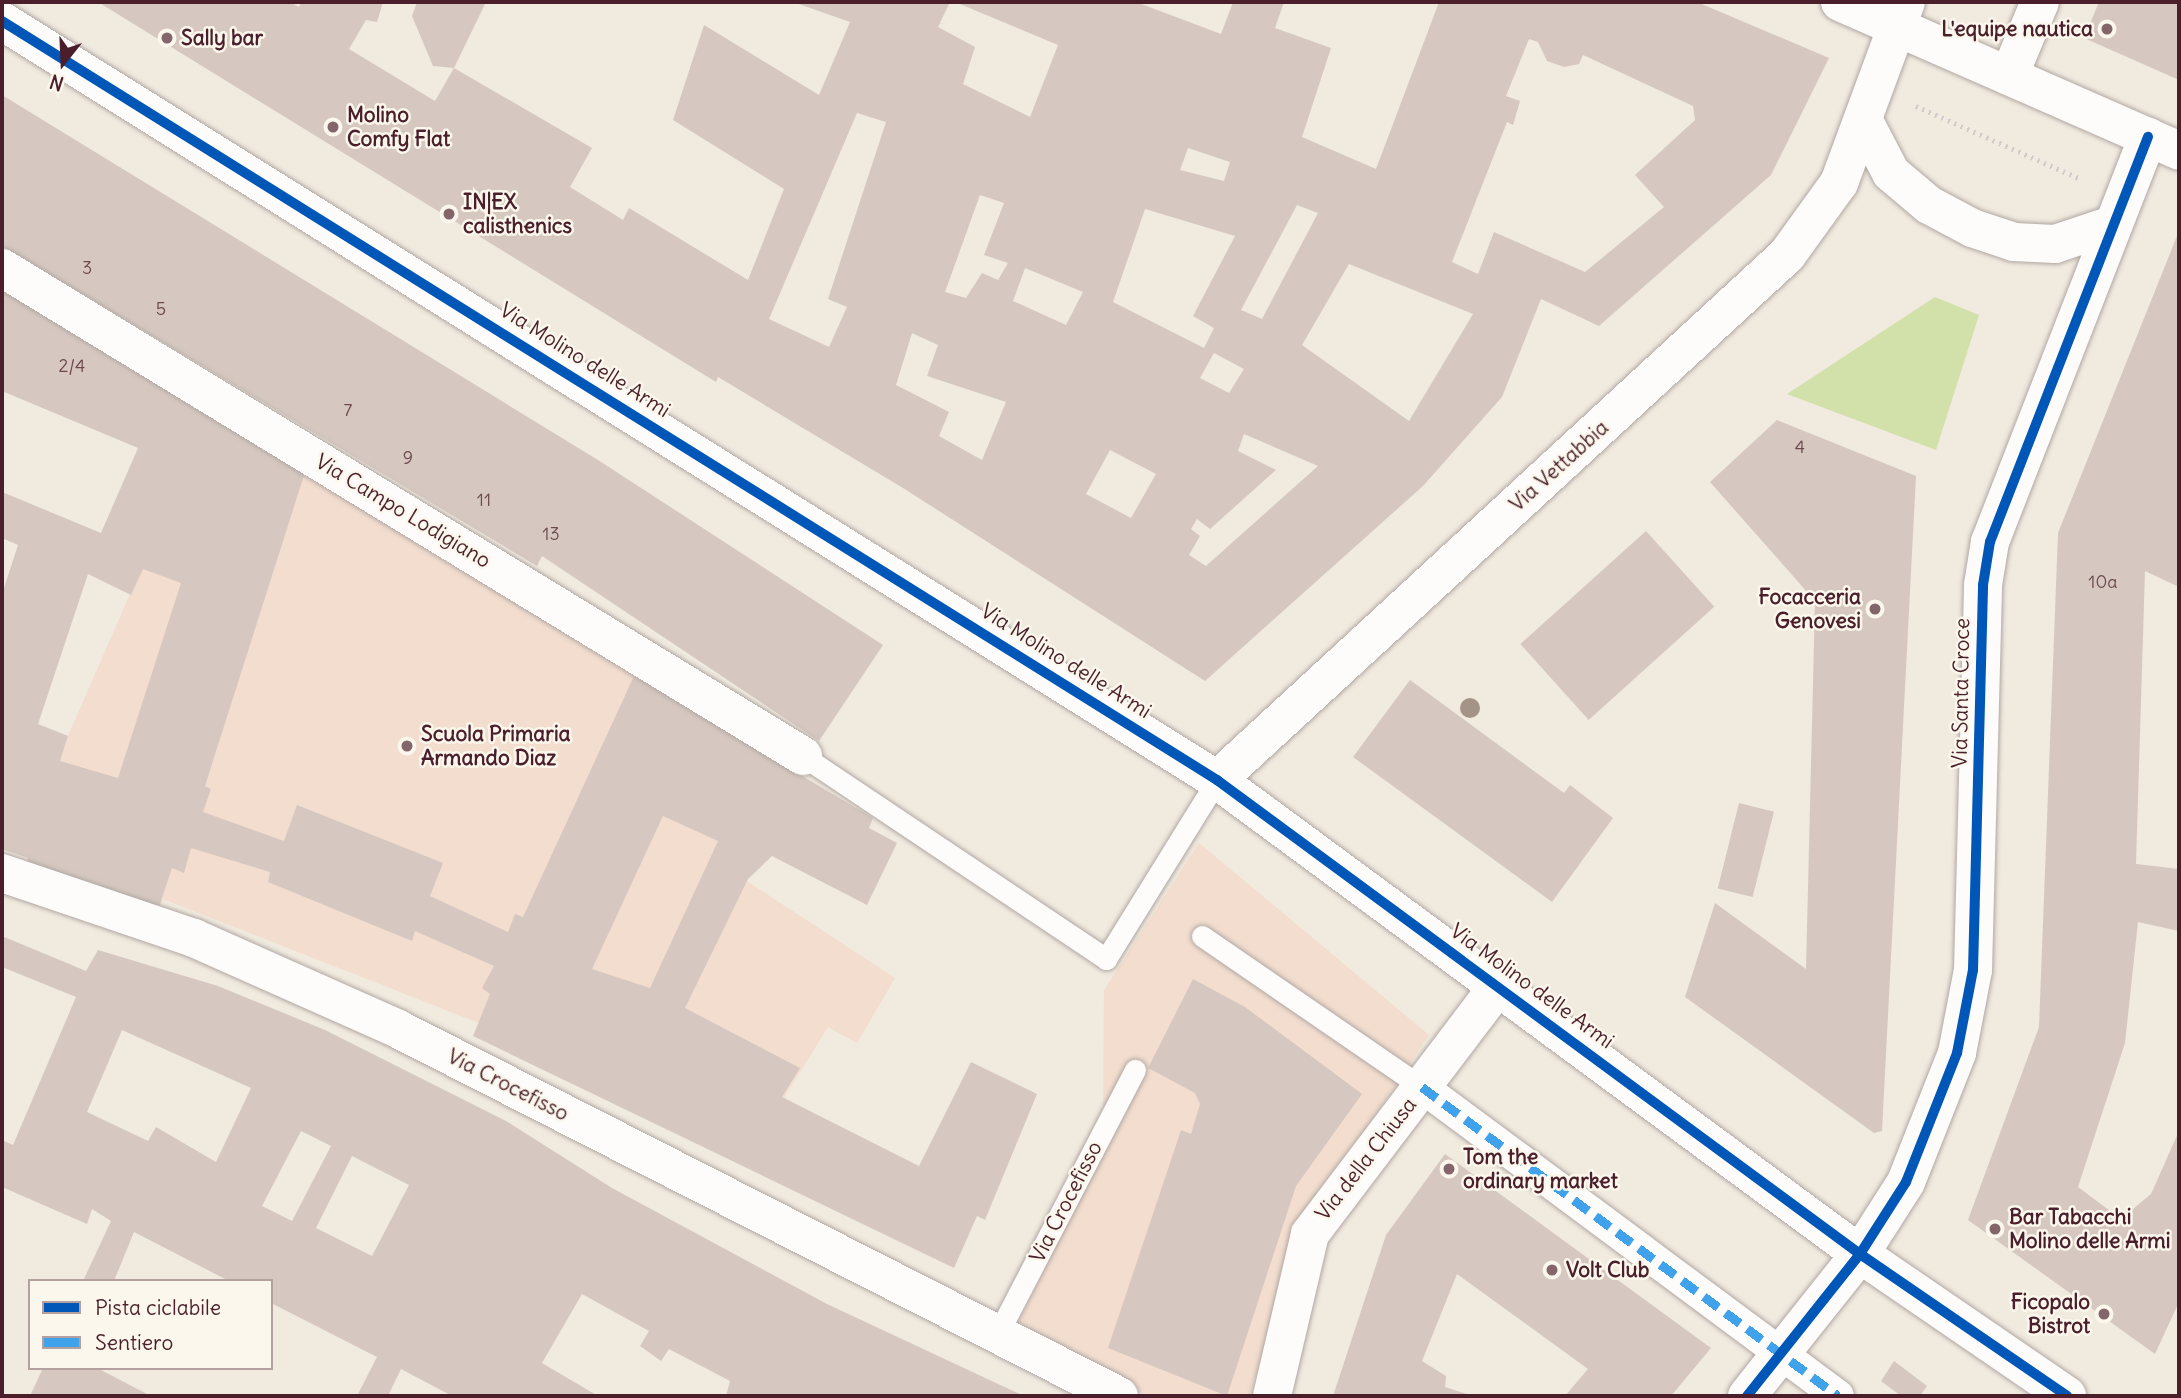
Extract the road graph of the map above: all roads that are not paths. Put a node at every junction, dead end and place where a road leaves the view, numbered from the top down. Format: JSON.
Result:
{"nodes":[{"id":1,"x":1840,"y":2,"type":"edge"},
{"id":2,"x":2040,"y":2,"type":"edge"},
{"id":3,"x":1901,"y":13,"type":"edge"},
{"id":4,"x":2,"y":21,"type":"edge"},
{"id":5,"x":2009,"y":76,"type":"junction"},
{"id":6,"x":1865,"y":123,"type":"junction"},
{"id":7,"x":2164,"y":144,"type":"edge"},
{"id":8,"x":2112,"y":226,"type":"junction"},
{"id":9,"x":2,"y":268,"type":"edge"},
{"id":10,"x":803,"y":755,"type":"joint"},
{"id":11,"x":1217,"y":780,"type":"junction"},
{"id":12,"x":2,"y":873,"type":"edge"},
{"id":13,"x":1202,"y":936,"type":"dead end"},
{"id":14,"x":1499,"y":985,"type":"junction"},
{"id":15,"x":1135,"y":1070,"type":"dead end"},
{"id":16,"x":1422,"y":1087,"type":"junction"},
{"id":17,"x":1860,"y":1254,"type":"junction"},
{"id":18,"x":997,"y":1335,"type":"junction"},
{"id":19,"x":1781,"y":1354,"type":"junction"},
{"id":20,"x":1119,"y":1396,"type":"edge"},
{"id":21,"x":1272,"y":1396,"type":"edge"},
{"id":22,"x":1747,"y":1396,"type":"edge"},
{"id":23,"x":1838,"y":1396,"type":"edge"},
{"id":24,"x":2067,"y":1396,"type":"edge"}],
"edges":[{"from":1,"to":3,"type":"street"},
{"from":2,"to":5,"type":"street"},
{"from":3,"to":5,"type":"street"},
{"from":3,"to":6,"type":"street","name":"Via Vettabbia"},
{"from":4,"to":11,"type":"street","name":"Via Molino delle Armi"},
{"from":5,"to":7,"type":"street"},
{"from":6,"to":8,"type":"street"},
{"from":6,"to":11,"type":"street","name":"Via Vettabbia"},
{"from":7,"to":8,"type":"street","name":"Via Santa Croce"},
{"from":8,"to":17,"type":"street","name":"Via Santa Croce"},
{"from":9,"to":10,"type":"street","name":"Via Campo Lodigiano"},
{"from":10,"to":11,"type":"lane"},
{"from":11,"to":14,"type":"street","name":"Via Molino delle Armi"},
{"from":12,"to":18,"type":"street","name":"Via Crocefisso"},
{"from":13,"to":16,"type":"lane"},
{"from":14,"to":16,"type":"street","name":"Via della Chiusa"},
{"from":14,"to":17,"type":"street","name":"Via Molino delle Armi"},
{"from":15,"to":18,"type":"lane","name":"Via Crocefisso"},
{"from":16,"to":19,"type":"street"},
{"from":16,"to":21,"type":"street","name":"Via della Chiusa"},
{"from":17,"to":19,"type":"street","name":"Via Santa Croce"},
{"from":17,"to":24,"type":"street","name":"Via Molino delle Armi"},
{"from":18,"to":20,"type":"street","name":"Via Crocefisso"},
{"from":19,"to":22,"type":"street","name":"Via Santa Croce"},
{"from":19,"to":23,"type":"street"}]}
